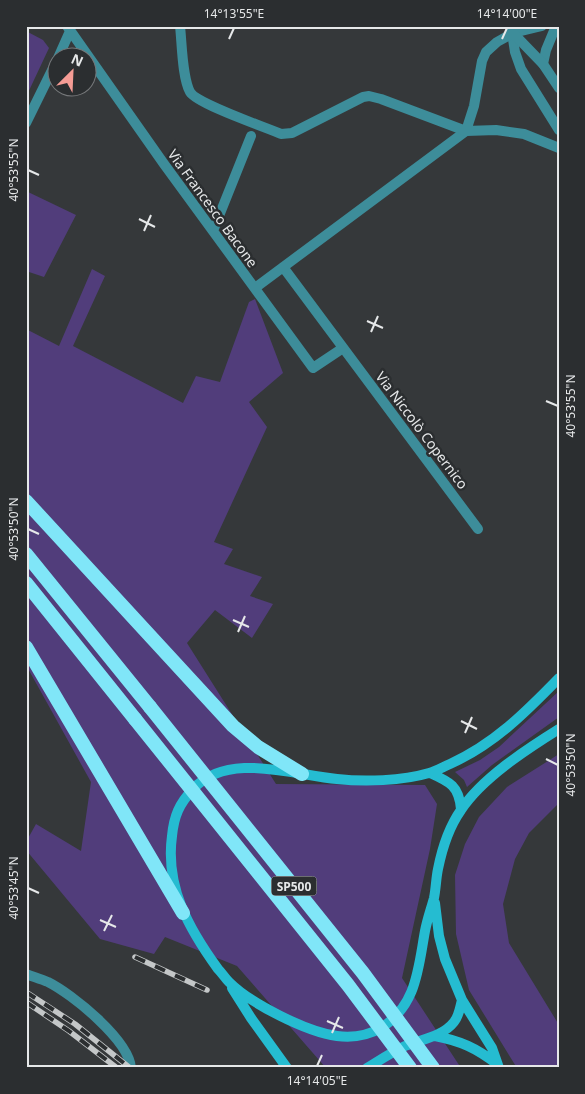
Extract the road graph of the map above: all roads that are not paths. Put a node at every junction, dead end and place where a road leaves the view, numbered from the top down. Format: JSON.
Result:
{"nodes":[{"id":1,"x":180,"y":26,"type":"edge"},
{"id":2,"x":542,"y":26,"type":"edge"},
{"id":3,"x":556,"y":26,"type":"edge"},
{"id":4,"x":510,"y":28,"type":"edge"},
{"id":5,"x":68,"y":29,"type":"edge"},
{"id":6,"x":61,"y":48,"type":"edge"},
{"id":7,"x":543,"y":64,"type":"junction"},
{"id":8,"x":48,"y":78,"type":"edge"},
{"id":9,"x":559,"y":88,"type":"edge"},
{"id":10,"x":26,"y":123,"type":"edge"},
{"id":11,"x":559,"y":130,"type":"edge"},
{"id":12,"x":466,"y":131,"type":"junction"},
{"id":13,"x":251,"y":136,"type":"dead end"},
{"id":14,"x":559,"y":148,"type":"edge"},
{"id":15,"x":213,"y":231,"type":"junction"},
{"id":16,"x":283,"y":267,"type":"junction"},
{"id":17,"x":255,"y":288,"type":"junction"},
{"id":18,"x":343,"y":348,"type":"junction"},
{"id":19,"x":26,"y":501,"type":"edge"},
{"id":20,"x":478,"y":529,"type":"dead end"},
{"id":21,"x":26,"y":554,"type":"edge"},
{"id":22,"x":26,"y":583,"type":"edge"},
{"id":23,"x":26,"y":647,"type":"edge"},
{"id":24,"x":559,"y":678,"type":"edge"},
{"id":25,"x":559,"y":729,"type":"edge"},
{"id":26,"x":430,"y":773,"type":"junction"},
{"id":27,"x":302,"y":774,"type":"junction"},
{"id":28,"x":461,"y":809,"type":"junction"},
{"id":29,"x":434,"y":897,"type":"junction"},
{"id":30,"x":182,"y":913,"type":"junction"},
{"id":31,"x":26,"y":974,"type":"edge"},
{"id":32,"x":229,"y":982,"type":"junction"},
{"id":33,"x":462,"y":1000,"type":"junction"},
{"id":34,"x":435,"y":1036,"type":"junction"},
{"id":35,"x":384,"y":1057,"type":"junction"},
{"id":36,"x":498,"y":1066,"type":"edge"},
{"id":37,"x":131,"y":1068,"type":"edge"},
{"id":38,"x":287,"y":1068,"type":"edge"},
{"id":39,"x":367,"y":1068,"type":"edge"},
{"id":40,"x":378,"y":1068,"type":"edge"},
{"id":41,"x":410,"y":1068,"type":"edge"},
{"id":42,"x":432,"y":1068,"type":"edge"}],
"edges":[{"from":1,"to":12,"type":"street"},
{"from":2,"to":4,"type":"street"},
{"from":3,"to":7,"type":"street"},
{"from":4,"to":7,"type":"street"},
{"from":4,"to":11,"type":"street"},
{"from":4,"to":12,"type":"street"},
{"from":5,"to":6,"type":"street"},
{"from":5,"to":15,"type":"street","name":"Via Francesco Bacone"},
{"from":7,"to":9,"type":"street"},
{"from":8,"to":10,"type":"street"},
{"from":12,"to":14,"type":"street"},
{"from":12,"to":16,"type":"street","name":"Via Francesco Bacone"},
{"from":13,"to":15,"type":"street"},
{"from":15,"to":17,"type":"street","name":"Via Francesco Bacone"},
{"from":16,"to":17,"type":"street","name":"Via Francesco Bacone"},
{"from":16,"to":18,"type":"street","name":"Via Niccolò Copernico"},
{"from":17,"to":18,"type":"street"},
{"from":18,"to":20,"type":"street","name":"Via Niccolò Copernico"},
{"from":19,"to":27,"type":"highway"},
{"from":21,"to":42,"type":"highway","number":"SP500","bridge":true},
{"from":22,"to":41,"type":"highway","number":"SP500","bridge":true},
{"from":23,"to":30,"type":"highway"},
{"from":24,"to":26,"type":"main road"},
{"from":25,"to":28,"type":"main road"},
{"from":26,"to":27,"type":"main road"},
{"from":26,"to":28,"type":"main road"},
{"from":27,"to":30,"type":"main road"},
{"from":28,"to":29,"type":"main road"},
{"from":29,"to":32,"type":"main road"},
{"from":29,"to":33,"type":"main road"},
{"from":30,"to":32,"type":"main road"},
{"from":31,"to":37,"type":"street"},
{"from":32,"to":38,"type":"main road"},
{"from":33,"to":34,"type":"main road"},
{"from":33,"to":36,"type":"main road"},
{"from":34,"to":35,"type":"main road"},
{"from":34,"to":36,"type":"main road"},
{"from":35,"to":39,"type":"main road"},
{"from":35,"to":40,"type":"main road"}]}
